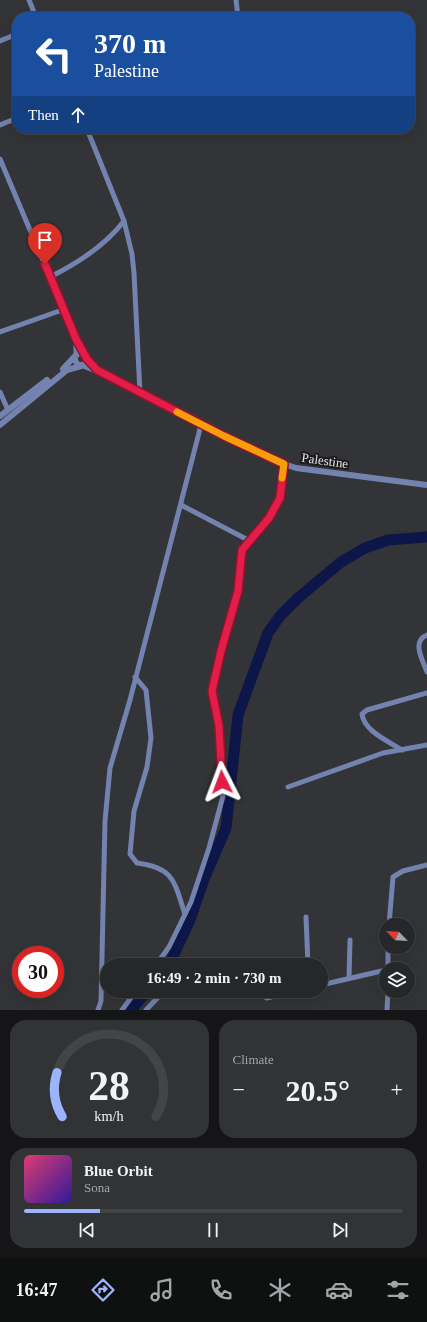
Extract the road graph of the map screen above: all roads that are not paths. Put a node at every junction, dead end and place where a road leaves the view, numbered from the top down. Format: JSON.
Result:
{"nodes":[{"id":1,"x":29,"y":0,"type":"edge"},
{"id":2,"x":236,"y":0,"type":"edge"},
{"id":3,"x":34,"y":12,"type":"edge"},
{"id":4,"x":237,"y":12,"type":"edge"},
{"id":5,"x":12,"y":36,"type":"edge"},
{"id":6,"x":0,"y":41,"type":"edge"},
{"id":7,"x":12,"y":120,"type":"edge"},
{"id":8,"x":0,"y":125,"type":"edge"},
{"id":9,"x":89,"y":134,"type":"edge"},
{"id":10,"x":0,"y":159,"type":"edge"},
{"id":11,"x":124,"y":221,"type":"junction"},
{"id":12,"x":50,"y":277,"type":"junction"},
{"id":13,"x":65,"y":309,"type":"junction"},
{"id":14,"x":0,"y":332,"type":"edge"},
{"id":15,"x":76,"y":339,"type":"junction"},
{"id":16,"x":75,"y":356,"type":"junction"},
{"id":17,"x":86,"y":357,"type":"junction"},
{"id":18,"x":81,"y":365,"type":"junction"},
{"id":19,"x":97,"y":370,"type":"junction"},
{"id":20,"x":0,"y":392,"type":"edge"},
{"id":21,"x":140,"y":393,"type":"junction"},
{"id":22,"x":8,"y":410,"type":"junction"},
{"id":23,"x":0,"y":416,"type":"edge"},
{"id":24,"x":0,"y":425,"type":"edge"},
{"id":25,"x":202,"y":425,"type":"junction"},
{"id":26,"x":284,"y":464,"type":"junction"},
{"id":27,"x":427,"y":485,"type":"edge"},
{"id":28,"x":181,"y":505,"type":"junction"},
{"id":29,"x":248,"y":540,"type":"dead end"},
{"id":30,"x":427,"y":635,"type":"edge"},
{"id":31,"x":427,"y":672,"type":"edge"},
{"id":32,"x":135,"y":678,"type":"junction"},
{"id":33,"x":427,"y":693,"type":"edge"},
{"id":34,"x":427,"y":745,"type":"edge"},
{"id":35,"x":402,"y":750,"type":"junction"},
{"id":36,"x":288,"y":787,"type":"dead end"},
{"id":37,"x":427,"y":865,"type":"edge"},
{"id":38,"x":185,"y":914,"type":"junction"},
{"id":39,"x":306,"y":916,"type":"dead end"},
{"id":40,"x":390,"y":918,"type":"edge"},
{"id":41,"x":350,"y":940,"type":"dead end"},
{"id":42,"x":161,"y":958,"type":"edge"},
{"id":43,"x":308,"y":958,"type":"edge"},
{"id":44,"x":379,"y":972,"type":"edge"},
{"id":45,"x":349,"y":978,"type":"junction"},
{"id":46,"x":328,"y":983,"type":"edge"},
{"id":47,"x":131,"y":998,"type":"edge"},
{"id":48,"x":157,"y":998,"type":"edge"},
{"id":49,"x":388,"y":998,"type":"edge"},
{"id":50,"x":98,"y":1010,"type":"edge"},
{"id":51,"x":122,"y":1010,"type":"edge"},
{"id":52,"x":146,"y":1010,"type":"edge"},
{"id":53,"x":388,"y":1010,"type":"edge"}],
"edges":[{"from":1,"to":3,"type":"street"},
{"from":2,"to":4,"type":"street"},
{"from":5,"to":6,"type":"street"},
{"from":7,"to":8,"type":"street"},
{"from":9,"to":11,"type":"street"},
{"from":10,"to":12,"type":"street"},
{"from":11,"to":12,"type":"street"},
{"from":11,"to":21,"type":"street"},
{"from":12,"to":13,"type":"street"},
{"from":13,"to":14,"type":"street"},
{"from":13,"to":15,"type":"street"},
{"from":15,"to":16,"type":"street"},
{"from":15,"to":17,"type":"street"},
{"from":16,"to":17,"type":"street"},
{"from":16,"to":18,"type":"street"},
{"from":16,"to":22,"type":"street"},
{"from":17,"to":18,"type":"street"},
{"from":17,"to":19,"type":"street","name":"Palestine"},
{"from":18,"to":19,"type":"street","name":"Palestine"},
{"from":18,"to":24,"type":"street"},
{"from":19,"to":21,"type":"street","name":"Palestine"},
{"from":20,"to":22,"type":"street"},
{"from":21,"to":25,"type":"street","name":"Palestine"},
{"from":22,"to":23,"type":"street"},
{"from":25,"to":26,"type":"street","name":"Palestine"},
{"from":25,"to":28,"type":"street"},
{"from":26,"to":27,"type":"street","name":"Palestine"},
{"from":26,"to":38,"type":"street"},
{"from":28,"to":29,"type":"street"},
{"from":28,"to":32,"type":"street"},
{"from":30,"to":31,"type":"street"},
{"from":32,"to":38,"type":"street"},
{"from":32,"to":50,"type":"street"},
{"from":33,"to":35,"type":"street"},
{"from":34,"to":35,"type":"street"},
{"from":35,"to":36,"type":"street"},
{"from":37,"to":40,"type":"street"},
{"from":38,"to":42,"type":"street"},
{"from":39,"to":43,"type":"street"},
{"from":41,"to":45,"type":"street"},
{"from":44,"to":45,"type":"street"},
{"from":45,"to":46,"type":"street"},
{"from":47,"to":51,"type":"street"},
{"from":48,"to":52,"type":"street"},
{"from":49,"to":53,"type":"street"}]}
